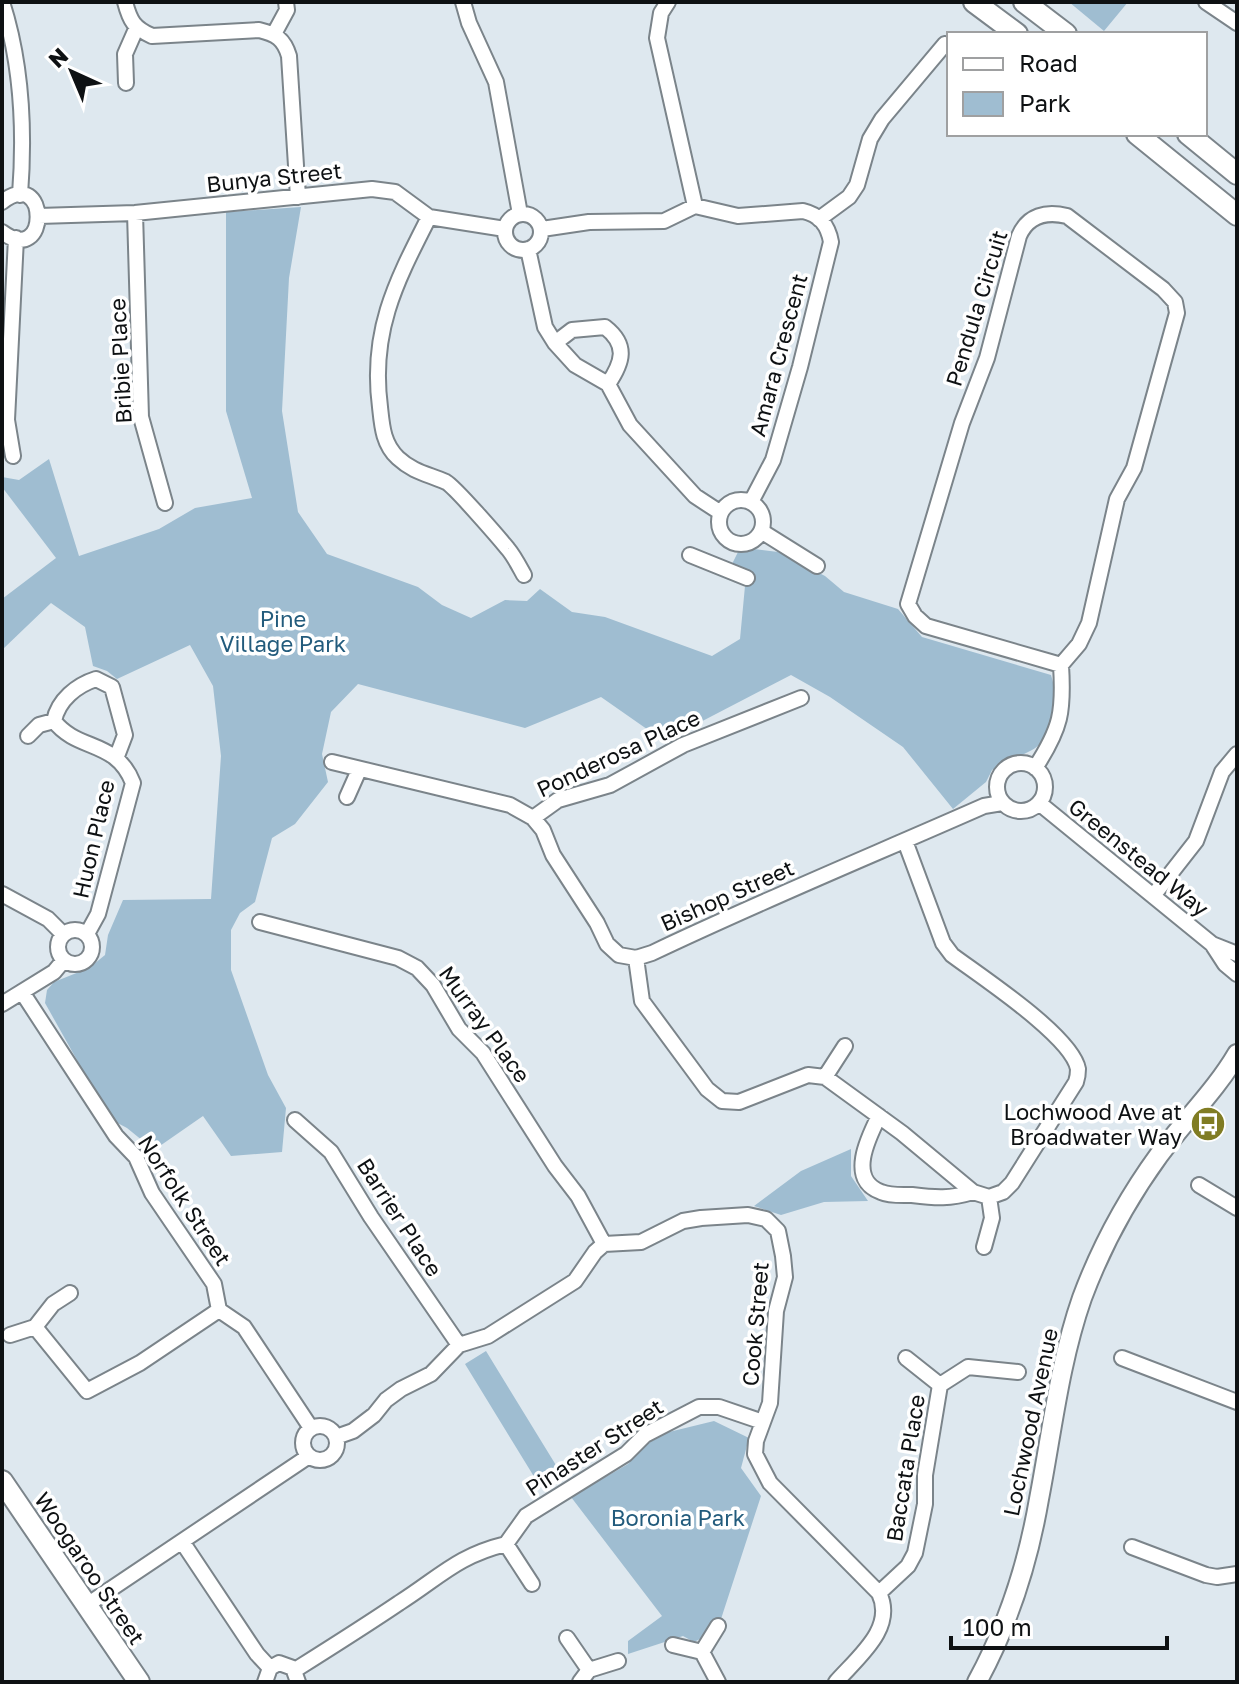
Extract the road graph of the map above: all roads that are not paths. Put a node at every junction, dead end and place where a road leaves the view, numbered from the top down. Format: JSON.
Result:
{"nodes":[{"id":1,"x":2,"y":2,"type":"edge"},
{"id":2,"x":125,"y":2,"type":"edge"},
{"id":3,"x":286,"y":2,"type":"edge"},
{"id":4,"x":463,"y":2,"type":"edge"},
{"id":5,"x":668,"y":2,"type":"edge"},
{"id":6,"x":974,"y":2,"type":"edge"},
{"id":7,"x":1024,"y":2,"type":"edge"},
{"id":8,"x":1206,"y":2,"type":"edge"},
{"id":9,"x":1237,"y":23,"type":"edge"},
{"id":10,"x":136,"y":29,"type":"junction"},
{"id":11,"x":1014,"y":32,"type":"edge"},
{"id":12,"x":1063,"y":32,"type":"edge"},
{"id":13,"x":274,"y":34,"type":"junction"},
{"id":14,"x":945,"y":44,"type":"dead end"},
{"id":15,"x":126,"y":83,"type":"dead end"},
{"id":16,"x":1139,"y":136,"type":"edge"},
{"id":17,"x":1190,"y":136,"type":"edge"},
{"id":18,"x":1237,"y":174,"type":"edge"},
{"id":19,"x":20,"y":195,"type":"junction"},
{"id":20,"x":298,"y":197,"type":"junction"},
{"id":21,"x":2,"y":202,"type":"edge"},
{"id":22,"x":695,"y":206,"type":"junction"},
{"id":23,"x":135,"y":213,"type":"junction"},
{"id":24,"x":520,"y":214,"type":"junction"},
{"id":25,"x":1237,"y":215,"type":"edge"},
{"id":26,"x":39,"y":216,"type":"junction"},
{"id":27,"x":429,"y":217,"type":"junction"},
{"id":28,"x":819,"y":219,"type":"junction"},
{"id":29,"x":505,"y":229,"type":"junction"},
{"id":30,"x":542,"y":229,"type":"junction"},
{"id":31,"x":9,"y":235,"type":"edge"},
{"id":32,"x":528,"y":249,"type":"junction"},
{"id":33,"x":555,"y":343,"type":"junction"},
{"id":34,"x":608,"y":384,"type":"junction"},
{"id":35,"x":13,"y":456,"type":"dead end"},
{"id":36,"x":751,"y":502,"type":"junction"},
{"id":37,"x":165,"y":503,"type":"dead end"},
{"id":38,"x":721,"y":513,"type":"junction"},
{"id":39,"x":761,"y":531,"type":"junction"},
{"id":40,"x":726,"y":538,"type":"junction"},
{"id":41,"x":690,"y":555,"type":"dead end"},
{"id":42,"x":714,"y":565,"type":"junction"},
{"id":43,"x":817,"y":566,"type":"dead end"},
{"id":44,"x":524,"y":575,"type":"dead end"},
{"id":45,"x":747,"y":578,"type":"dead end"},
{"id":46,"x":1061,"y":665,"type":"junction"},
{"id":47,"x":801,"y":698,"type":"dead end"},
{"id":48,"x":54,"y":721,"type":"junction"},
{"id":49,"x":28,"y":736,"type":"dead end"},
{"id":50,"x":1237,"y":754,"type":"edge"},
{"id":51,"x":117,"y":756,"type":"junction"},
{"id":52,"x":332,"y":762,"type":"dead end"},
{"id":53,"x":1035,"y":768,"type":"junction"},
{"id":54,"x":359,"y":770,"type":"junction"},
{"id":55,"x":347,"y":797,"type":"dead end"},
{"id":56,"x":1002,"y":803,"type":"junction"},
{"id":57,"x":1039,"y":803,"type":"junction"},
{"id":58,"x":533,"y":818,"type":"junction"},
{"id":59,"x":905,"y":841,"type":"junction"},
{"id":60,"x":2,"y":894,"type":"edge"},
{"id":61,"x":1153,"y":896,"type":"junction"},
{"id":62,"x":260,"y":922,"type":"dead end"},
{"id":63,"x":63,"y":934,"type":"junction"},
{"id":64,"x":87,"y":934,"type":"junction"},
{"id":65,"x":1212,"y":944,"type":"junction"},
{"id":66,"x":1237,"y":954,"type":"edge"},
{"id":67,"x":636,"y":958,"type":"junction"},
{"id":68,"x":64,"y":960,"type":"junction"},
{"id":69,"x":1237,"y":974,"type":"edge"},
{"id":70,"x":22,"y":992,"type":"junction"},
{"id":71,"x":2,"y":1004,"type":"edge"},
{"id":72,"x":845,"y":1046,"type":"dead end"},
{"id":73,"x":1235,"y":1059,"type":"edge"},
{"id":74,"x":825,"y":1077,"type":"junction"},
{"id":75,"x":879,"y":1116,"type":"junction"},
{"id":76,"x":295,"y":1120,"type":"dead end"},
{"id":77,"x":1199,"y":1185,"type":"dead end"},
{"id":78,"x":973,"y":1192,"type":"junction"},
{"id":79,"x":989,"y":1197,"type":"junction"},
{"id":80,"x":1237,"y":1208,"type":"edge"},
{"id":81,"x":604,"y":1244,"type":"junction"},
{"id":82,"x":984,"y":1247,"type":"dead end"},
{"id":83,"x":70,"y":1293,"type":"dead end"},
{"id":84,"x":219,"y":1310,"type":"junction"},
{"id":85,"x":35,"y":1327,"type":"junction"},
{"id":86,"x":10,"y":1335,"type":"dead end"},
{"id":87,"x":459,"y":1345,"type":"junction"},
{"id":88,"x":906,"y":1358,"type":"dead end"},
{"id":89,"x":1122,"y":1358,"type":"dead end"},
{"id":90,"x":1018,"y":1372,"type":"dead end"},
{"id":91,"x":940,"y":1385,"type":"junction"},
{"id":92,"x":1237,"y":1402,"type":"edge"},
{"id":93,"x":763,"y":1422,"type":"junction"},
{"id":94,"x":311,"y":1428,"type":"junction"},
{"id":95,"x":336,"y":1437,"type":"junction"},
{"id":96,"x":309,"y":1456,"type":"junction"},
{"id":97,"x":2,"y":1481,"type":"edge"},
{"id":98,"x":183,"y":1543,"type":"junction"},
{"id":99,"x":506,"y":1544,"type":"junction"},
{"id":100,"x":1132,"y":1547,"type":"dead end"},
{"id":101,"x":1237,"y":1574,"type":"edge"},
{"id":102,"x":532,"y":1584,"type":"dead end"},
{"id":103,"x":879,"y":1593,"type":"junction"},
{"id":104,"x":87,"y":1605,"type":"junction"},
{"id":105,"x":718,"y":1626,"type":"dead end"},
{"id":106,"x":567,"y":1638,"type":"dead end"},
{"id":107,"x":673,"y":1645,"type":"dead end"},
{"id":108,"x":702,"y":1652,"type":"junction"},
{"id":109,"x":618,"y":1661,"type":"dead end"},
{"id":110,"x":268,"y":1675,"type":"edge"},
{"id":111,"x":296,"y":1676,"type":"edge"},
{"id":112,"x":585,"y":1676,"type":"edge"},
{"id":113,"x":139,"y":1682,"type":"edge"},
{"id":114,"x":718,"y":1682,"type":"edge"},
{"id":115,"x":836,"y":1682,"type":"edge"},
{"id":116,"x":977,"y":1682,"type":"edge"}],
"edges":[{"from":1,"to":19,"type":"street"},
{"from":2,"to":10,"type":"street"},
{"from":3,"to":13,"type":"street"},
{"from":4,"to":24,"type":"street"},
{"from":5,"to":22,"type":"street"},
{"from":6,"to":11,"type":"main road"},
{"from":7,"to":12,"type":"main road"},
{"from":8,"to":9,"type":"street"},
{"from":10,"to":13,"type":"street"},
{"from":10,"to":15,"type":"street"},
{"from":13,"to":20,"type":"street"},
{"from":14,"to":28,"type":"street"},
{"from":16,"to":25,"type":"main road"},
{"from":17,"to":18,"type":"main road"},
{"from":19,"to":21,"type":"street"},
{"from":19,"to":26,"type":"street"},
{"from":20,"to":23,"type":"street","name":"Bunya Street"},
{"from":20,"to":27,"type":"street","name":"Bunya Street"},
{"from":22,"to":28,"type":"street"},
{"from":22,"to":30,"type":"street"},
{"from":23,"to":26,"type":"street","name":"Bunya Street"},
{"from":23,"to":37,"type":"street","name":"Bribie Place"},
{"from":24,"to":29,"type":"street"},
{"from":24,"to":30,"type":"street"},
{"from":26,"to":31,"type":"street"},
{"from":27,"to":29,"type":"street","name":"Bunya Street"},
{"from":27,"to":44,"type":"street"},
{"from":28,"to":36,"type":"street","name":"Amara Crescent"},
{"from":29,"to":32,"type":"street"},
{"from":30,"to":32,"type":"street"},
{"from":31,"to":35,"type":"street"},
{"from":32,"to":33,"type":"street"},
{"from":33,"to":34,"type":"street"},
{"from":33,"to":34,"type":"street"},
{"from":34,"to":38,"type":"street"},
{"from":36,"to":38,"type":"street"},
{"from":36,"to":39,"type":"street"},
{"from":38,"to":40,"type":"street"},
{"from":39,"to":40,"type":"street"},
{"from":39,"to":43,"type":"street"},
{"from":40,"to":42,"type":"street"},
{"from":41,"to":42,"type":"street"},
{"from":42,"to":45,"type":"street"},
{"from":46,"to":46,"type":"street","name":"Pendula Circuit"},
{"from":46,"to":53,"type":"street"},
{"from":47,"to":58,"type":"street","name":"Ponderosa Place"},
{"from":48,"to":49,"type":"street","name":"Huon Place"},
{"from":48,"to":51,"type":"street","name":"Huon Place"},
{"from":48,"to":51,"type":"street","name":"Huon Place"},
{"from":50,"to":61,"type":"street"},
{"from":51,"to":64,"type":"street","name":"Huon Place"},
{"from":52,"to":54,"type":"street","name":"Ponderosa Place"},
{"from":53,"to":56,"type":"street"},
{"from":53,"to":57,"type":"street"},
{"from":54,"to":55,"type":"street"},
{"from":54,"to":58,"type":"street","name":"Ponderosa Place"},
{"from":56,"to":57,"type":"street"},
{"from":56,"to":59,"type":"street","name":"Bishop Street"},
{"from":57,"to":61,"type":"street","name":"Greenstead Way"},
{"from":58,"to":67,"type":"street"},
{"from":59,"to":67,"type":"street","name":"Bishop Street"},
{"from":59,"to":79,"type":"street"},
{"from":60,"to":63,"type":"street"},
{"from":61,"to":65,"type":"street","name":"Greenstead Way"},
{"from":62,"to":81,"type":"street","name":"Murray Place"},
{"from":63,"to":64,"type":"street"},
{"from":63,"to":68,"type":"street"},
{"from":64,"to":68,"type":"street"},
{"from":65,"to":66,"type":"street","name":"Greenstead Way"},
{"from":65,"to":69,"type":"street","name":"Greenstead Way"},
{"from":67,"to":74,"type":"street"},
{"from":68,"to":70,"type":"street"},
{"from":70,"to":71,"type":"street"},
{"from":70,"to":84,"type":"street","name":"Norfolk Street"},
{"from":72,"to":74,"type":"street"},
{"from":73,"to":116,"type":"street","name":"Lochwood Avenue"},
{"from":74,"to":75,"type":"street"},
{"from":75,"to":78,"type":"street"},
{"from":75,"to":78,"type":"street"},
{"from":76,"to":87,"type":"street","name":"Barrier Place"},
{"from":77,"to":80,"type":"street"},
{"from":78,"to":79,"type":"street"},
{"from":79,"to":82,"type":"street"},
{"from":81,"to":87,"type":"street"},
{"from":81,"to":93,"type":"street","name":"Cook Street"},
{"from":83,"to":85,"type":"street"},
{"from":84,"to":85,"type":"street"},
{"from":84,"to":94,"type":"street"},
{"from":85,"to":86,"type":"street"},
{"from":87,"to":95,"type":"street"},
{"from":88,"to":91,"type":"street","name":"Baccata Place"},
{"from":89,"to":92,"type":"street"},
{"from":90,"to":91,"type":"street","name":"Baccata Place"},
{"from":91,"to":103,"type":"street","name":"Baccata Place"},
{"from":93,"to":99,"type":"street","name":"Pinaster Street"},
{"from":93,"to":103,"type":"street","name":"Cook Street"},
{"from":94,"to":95,"type":"street"},
{"from":94,"to":96,"type":"street"},
{"from":95,"to":96,"type":"street"},
{"from":96,"to":98,"type":"street"},
{"from":97,"to":104,"type":"main road","name":"Woogaroo Street"},
{"from":98,"to":104,"type":"street"},
{"from":98,"to":110,"type":"street"},
{"from":99,"to":102,"type":"street"},
{"from":99,"to":111,"type":"street"},
{"from":100,"to":101,"type":"street"},
{"from":103,"to":115,"type":"street"},
{"from":104,"to":113,"type":"main road","name":"Woogaroo Street"},
{"from":105,"to":108,"type":"street"},
{"from":106,"to":112,"type":"street"},
{"from":107,"to":108,"type":"street"},
{"from":108,"to":114,"type":"street"},
{"from":109,"to":112,"type":"street"},
{"from":110,"to":111,"type":"street"}]}
